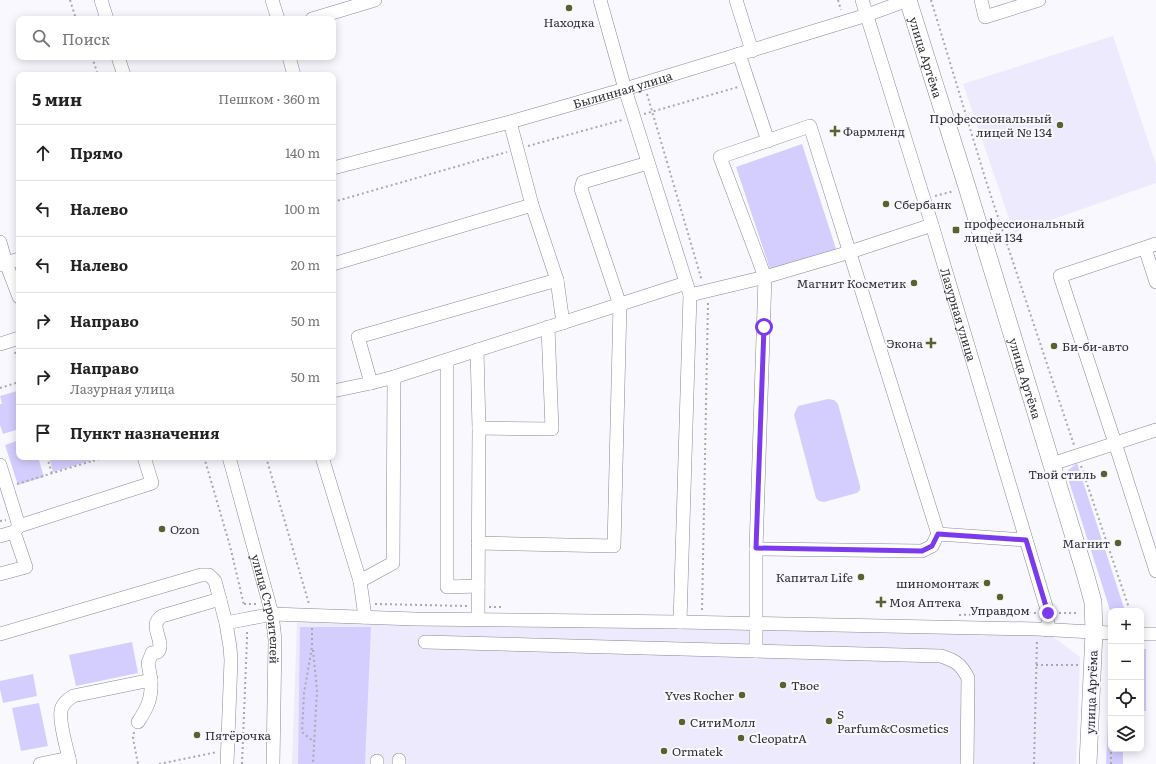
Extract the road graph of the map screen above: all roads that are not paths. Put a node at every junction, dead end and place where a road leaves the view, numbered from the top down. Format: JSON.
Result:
{"nodes":[{"id":1,"x":102,"y":0,"type":"edge"},
{"id":2,"x":272,"y":0,"type":"edge"},
{"id":3,"x":375,"y":0,"type":"edge"},
{"id":4,"x":600,"y":0,"type":"edge"},
{"id":5,"x":736,"y":0,"type":"edge"},
{"id":6,"x":862,"y":0,"type":"edge"},
{"id":7,"x":908,"y":0,"type":"edge"},
{"id":8,"x":980,"y":0,"type":"edge"},
{"id":9,"x":1039,"y":0,"type":"edge"},
{"id":10,"x":867,"y":15,"type":"junction"},
{"id":11,"x":106,"y":16,"type":"edge"},
{"id":12,"x":277,"y":16,"type":"edge"},
{"id":13,"x":322,"y":16,"type":"edge"},
{"id":14,"x":752,"y":51,"type":"junction"},
{"id":15,"x":739,"y":54,"type":"junction"},
{"id":16,"x":119,"y":60,"type":"edge"},
{"id":17,"x":290,"y":60,"type":"edge"},
{"id":18,"x":123,"y":72,"type":"edge"},
{"id":19,"x":293,"y":72,"type":"edge"},
{"id":20,"x":625,"y":88,"type":"junction"},
{"id":21,"x":510,"y":122,"type":"junction"},
{"id":22,"x":768,"y":141,"type":"junction"},
{"id":23,"x":648,"y":163,"type":"junction"},
{"id":24,"x":336,"y":167,"type":"edge"},
{"id":25,"x":532,"y":205,"type":"junction"},
{"id":26,"x":932,"y":225,"type":"junction"},
{"id":27,"x":0,"y":242,"type":"edge"},
{"id":28,"x":1150,"y":246,"type":"edge"},
{"id":29,"x":850,"y":252,"type":"junction"},
{"id":30,"x":16,"y":260,"type":"edge"},
{"id":31,"x":336,"y":263,"type":"edge"},
{"id":32,"x":3,"y":264,"type":"edge"},
{"id":33,"x":765,"y":277,"type":"junction"},
{"id":34,"x":557,"y":280,"type":"junction"},
{"id":35,"x":1156,"y":282,"type":"edge"},
{"id":36,"x":688,"y":289,"type":"junction"},
{"id":37,"x":16,"y":291,"type":"edge"},
{"id":38,"x":620,"y":304,"type":"junction"},
{"id":39,"x":563,"y":323,"type":"junction"},
{"id":40,"x":548,"y":327,"type":"junction"},
{"id":41,"x":16,"y":339,"type":"edge"},
{"id":42,"x":0,"y":344,"type":"edge"},
{"id":43,"x":477,"y":350,"type":"junction"},
{"id":44,"x":447,"y":360,"type":"junction"},
{"id":45,"x":394,"y":377,"type":"junction"},
{"id":46,"x":371,"y":383,"type":"junction"},
{"id":47,"x":336,"y":390,"type":"edge"},
{"id":48,"x":479,"y":428,"type":"junction"},
{"id":49,"x":1156,"y":430,"type":"edge"},
{"id":50,"x":1115,"y":443,"type":"junction"},
{"id":51,"x":145,"y":460,"type":"edge"},
{"id":52,"x":230,"y":460,"type":"edge"},
{"id":53,"x":323,"y":460,"type":"edge"},
{"id":54,"x":1052,"y":464,"type":"junction"},
{"id":55,"x":0,"y":465,"type":"edge"},
{"id":56,"x":17,"y":529,"type":"junction"},
{"id":57,"x":938,"y":534,"type":"junction"},
{"id":58,"x":0,"y":536,"type":"edge"},
{"id":59,"x":1026,"y":540,"type":"junction"},
{"id":60,"x":478,"y":544,"type":"junction"},
{"id":61,"x":756,"y":548,"type":"junction"},
{"id":62,"x":1156,"y":571,"type":"edge"},
{"id":63,"x":0,"y":574,"type":"edge"},
{"id":64,"x":360,"y":581,"type":"junction"},
{"id":65,"x":478,"y":586,"type":"junction"},
{"id":66,"x":220,"y":599,"type":"junction"},
{"id":67,"x":272,"y":614,"type":"junction"},
{"id":68,"x":365,"y":617,"type":"junction"},
{"id":69,"x":478,"y":618,"type":"junction"},
{"id":70,"x":680,"y":622,"type":"junction"},
{"id":71,"x":226,"y":623,"type":"junction"},
{"id":72,"x":756,"y":624,"type":"junction"},
{"id":73,"x":1042,"y":629,"type":"junction"},
{"id":74,"x":1094,"y":632,"type":"junction"},
{"id":75,"x":1108,"y":633,"type":"edge"},
{"id":76,"x":0,"y":634,"type":"edge"},
{"id":77,"x":1144,"y":634,"type":"edge"},
{"id":78,"x":1156,"y":634,"type":"edge"},
{"id":79,"x":425,"y":642,"type":"dead end"},
{"id":80,"x":756,"y":651,"type":"junction"},
{"id":81,"x":151,"y":680,"type":"junction"},
{"id":82,"x":138,"y":722,"type":"road end"},
{"id":83,"x":69,"y":761,"type":"edge"},
{"id":84,"x":40,"y":764,"type":"edge"},
{"id":85,"x":227,"y":764,"type":"edge"},
{"id":86,"x":273,"y":764,"type":"edge"},
{"id":87,"x":967,"y":764,"type":"edge"},
{"id":88,"x":1088,"y":764,"type":"edge"}],
"edges":[{"from":1,"to":11,"type":"street"},
{"from":2,"to":12,"type":"street"},
{"from":3,"to":13,"type":"street"},
{"from":4,"to":20,"type":"street"},
{"from":5,"to":14,"type":"street"},
{"from":6,"to":10,"type":"street","name":"Лазурная улица"},
{"from":7,"to":10,"type":"street","name":"Былинная улица"},
{"from":7,"to":54,"type":"main road","name":"улица Артёма"},
{"from":8,"to":9,"type":"street"},
{"from":10,"to":14,"type":"street","name":"Былинная улица"},
{"from":10,"to":26,"type":"street","name":"Лазурная улица"},
{"from":14,"to":15,"type":"street","name":"Былинная улица"},
{"from":15,"to":20,"type":"street","name":"Былинная улица"},
{"from":15,"to":22,"type":"street"},
{"from":16,"to":18,"type":"street"},
{"from":17,"to":19,"type":"street"},
{"from":20,"to":21,"type":"street","name":"Былинная улица"},
{"from":20,"to":23,"type":"street"},
{"from":21,"to":24,"type":"street","name":"Былинная улица"},
{"from":21,"to":25,"type":"street"},
{"from":22,"to":29,"type":"street"},
{"from":22,"to":33,"type":"street"},
{"from":23,"to":36,"type":"street"},
{"from":23,"to":38,"type":"street"},
{"from":25,"to":31,"type":"street"},
{"from":25,"to":34,"type":"street"},
{"from":26,"to":29,"type":"street"},
{"from":26,"to":59,"type":"street","name":"Лазурная улица"},
{"from":27,"to":32,"type":"street"},
{"from":28,"to":35,"type":"street"},
{"from":28,"to":50,"type":"street"},
{"from":29,"to":33,"type":"street"},
{"from":29,"to":57,"type":"street"},
{"from":30,"to":32,"type":"street"},
{"from":32,"to":37,"type":"street"},
{"from":33,"to":36,"type":"street"},
{"from":33,"to":61,"type":"street"},
{"from":34,"to":39,"type":"street"},
{"from":34,"to":46,"type":"street"},
{"from":36,"to":38,"type":"street"},
{"from":36,"to":70,"type":"street"},
{"from":38,"to":39,"type":"street"},
{"from":38,"to":60,"type":"street"},
{"from":39,"to":40,"type":"street"},
{"from":40,"to":43,"type":"street"},
{"from":40,"to":48,"type":"street"},
{"from":41,"to":42,"type":"street"},
{"from":43,"to":44,"type":"street"},
{"from":43,"to":48,"type":"street"},
{"from":44,"to":45,"type":"street"},
{"from":44,"to":65,"type":"street"},
{"from":45,"to":46,"type":"street"},
{"from":45,"to":64,"type":"street"},
{"from":46,"to":47,"type":"street"},
{"from":48,"to":60,"type":"street"},
{"from":49,"to":50,"type":"street"},
{"from":50,"to":54,"type":"street"},
{"from":50,"to":62,"type":"street"},
{"from":51,"to":56,"type":"street"},
{"from":52,"to":67,"type":"street","name":"улица Строителей"},
{"from":53,"to":64,"type":"street"},
{"from":54,"to":74,"type":"main road","name":"улица Артёма"},
{"from":55,"to":56,"type":"street"},
{"from":56,"to":58,"type":"street"},
{"from":56,"to":63,"type":"street"},
{"from":57,"to":59,"type":"street"},
{"from":57,"to":61,"type":"street"},
{"from":59,"to":73,"type":"street","name":"Лазурная улица"},
{"from":60,"to":65,"type":"street"},
{"from":61,"to":72,"type":"street"},
{"from":64,"to":68,"type":"street"},
{"from":65,"to":69,"type":"street"},
{"from":66,"to":71,"type":"street"},
{"from":66,"to":76,"type":"street"},
{"from":66,"to":81,"type":"street"},
{"from":67,"to":68,"type":"street"},
{"from":67,"to":71,"type":"street"},
{"from":67,"to":86,"type":"street","name":"улица Строителей"},
{"from":68,"to":69,"type":"street"},
{"from":69,"to":70,"type":"street"},
{"from":70,"to":72,"type":"street"},
{"from":71,"to":85,"type":"street"},
{"from":72,"to":73,"type":"street"},
{"from":72,"to":80,"type":"street"},
{"from":73,"to":74,"type":"street"},
{"from":74,"to":75,"type":"street"},
{"from":74,"to":88,"type":"main road","name":"улица Артёма"},
{"from":77,"to":78,"type":"street"},
{"from":79,"to":80,"type":"street"},
{"from":80,"to":87,"type":"street"},
{"from":81,"to":82,"type":"street"},
{"from":81,"to":83,"type":"street"},
{"from":83,"to":84,"type":"street"}]}
